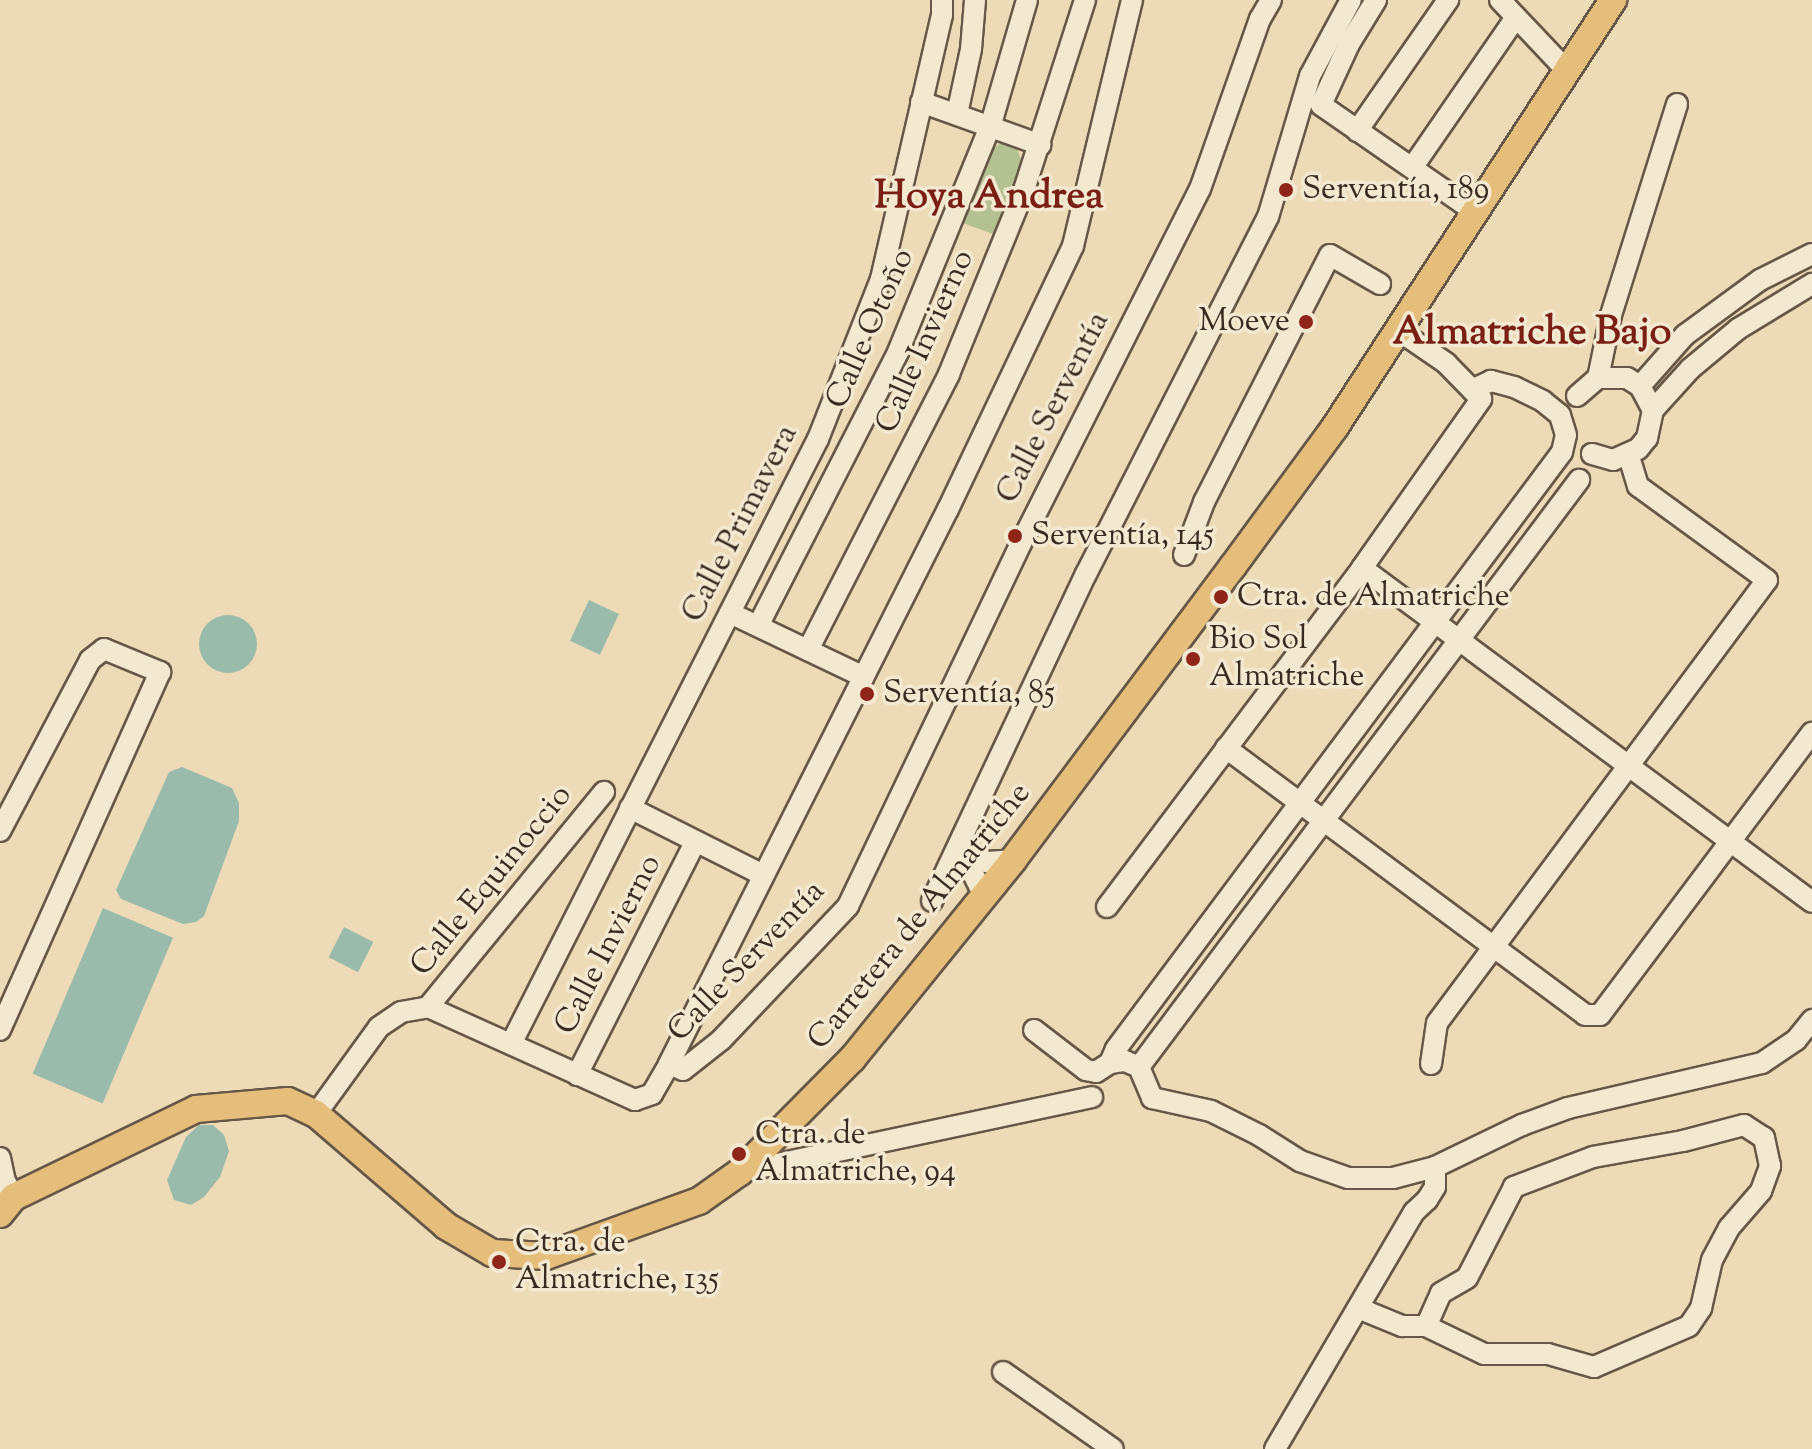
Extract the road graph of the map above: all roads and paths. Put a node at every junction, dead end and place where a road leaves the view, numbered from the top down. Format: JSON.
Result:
{"nodes":[{"id":1,"x":942,"y":0,"type":"edge"},
{"id":2,"x":975,"y":0,"type":"edge"},
{"id":3,"x":1027,"y":0,"type":"edge"},
{"id":4,"x":1085,"y":0,"type":"edge"},
{"id":5,"x":1132,"y":0,"type":"edge"},
{"id":6,"x":1271,"y":0,"type":"edge"},
{"id":7,"x":1351,"y":0,"type":"edge"},
{"id":8,"x":1376,"y":0,"type":"edge"},
{"id":9,"x":1448,"y":0,"type":"edge"},
{"id":10,"x":1500,"y":0,"type":"edge"},
{"id":11,"x":1613,"y":0,"type":"edge"},
{"id":12,"x":1516,"y":17,"type":"junction"},
{"id":13,"x":1568,"y":72,"type":"junction"},
{"id":14,"x":921,"y":102,"type":"junction"},
{"id":15,"x":1677,"y":104,"type":"dead end"},
{"id":16,"x":957,"y":114,"type":"junction"},
{"id":17,"x":991,"y":124,"type":"junction"},
{"id":18,"x":1357,"y":131,"type":"junction"},
{"id":19,"x":1041,"y":145,"type":"junction"},
{"id":20,"x":1412,"y":168,"type":"junction"},
{"id":21,"x":1477,"y":213,"type":"junction"},
{"id":22,"x":1812,"y":254,"type":"edge"},
{"id":23,"x":1380,"y":284,"type":"dead end"},
{"id":24,"x":1812,"y":284,"type":"edge"},
{"id":25,"x":1398,"y":330,"type":"junction"},
{"id":26,"x":1598,"y":378,"type":"junction"},
{"id":27,"x":1640,"y":386,"type":"junction"},
{"id":28,"x":1472,"y":390,"type":"junction"},
{"id":29,"x":1577,"y":396,"type":"dead end"},
{"id":30,"x":1653,"y":410,"type":"junction"},
{"id":31,"x":1592,"y":454,"type":"dead end"},
{"id":32,"x":1628,"y":454,"type":"junction"},
{"id":33,"x":1579,"y":480,"type":"dead end"},
{"id":34,"x":1184,"y":555,"type":"dead end"},
{"id":35,"x":1362,"y":568,"type":"junction"},
{"id":36,"x":730,"y":613,"type":"junction"},
{"id":37,"x":1434,"y":621,"type":"junction"},
{"id":38,"x":758,"y":626,"type":"junction"},
{"id":39,"x":1458,"y":639,"type":"junction"},
{"id":40,"x":808,"y":650,"type":"junction"},
{"id":41,"x":864,"y":677,"type":"junction"},
{"id":42,"x":1812,"y":733,"type":"edge"},
{"id":43,"x":1226,"y":748,"type":"junction"},
{"id":44,"x":1629,"y":765,"type":"junction"},
{"id":45,"x":604,"y":792,"type":"dead end"},
{"id":46,"x":1299,"y":804,"type":"junction"},
{"id":47,"x":630,"y":808,"type":"junction"},
{"id":48,"x":1323,"y":822,"type":"junction"},
{"id":49,"x":0,"y":831,"type":"edge"},
{"id":50,"x":695,"y":842,"type":"junction"},
{"id":51,"x":1731,"y":842,"type":"junction"},
{"id":52,"x":959,"y":845,"type":"junction"},
{"id":53,"x":1013,"y":860,"type":"junction"},
{"id":54,"x":763,"y":875,"type":"junction"},
{"id":55,"x":984,"y":896,"type":"junction"},
{"id":56,"x":932,"y":901,"type":"dead end"},
{"id":57,"x":1812,"y":902,"type":"edge"},
{"id":58,"x":1107,"y":907,"type":"dead end"},
{"id":59,"x":1495,"y":947,"type":"junction"},
{"id":60,"x":428,"y":1007,"type":"junction"},
{"id":61,"x":1812,"y":1020,"type":"edge"},
{"id":62,"x":0,"y":1030,"type":"edge"},
{"id":63,"x":1034,"y":1030,"type":"dead end"},
{"id":64,"x":511,"y":1044,"type":"junction"},
{"id":65,"x":1110,"y":1063,"type":"junction"},
{"id":66,"x":669,"y":1064,"type":"junction"},
{"id":67,"x":1431,"y":1064,"type":"dead end"},
{"id":68,"x":1139,"y":1067,"type":"junction"},
{"id":69,"x":577,"y":1075,"type":"junction"},
{"id":70,"x":1092,"y":1097,"type":"dead end"},
{"id":71,"x":316,"y":1114,"type":"junction"},
{"id":72,"x":0,"y":1158,"type":"edge"},
{"id":73,"x":1435,"y":1167,"type":"junction"},
{"id":74,"x":740,"y":1172,"type":"junction"},
{"id":75,"x":5,"y":1193,"type":"edge"},
{"id":76,"x":1358,"y":1308,"type":"junction"},
{"id":77,"x":1426,"y":1326,"type":"junction"},
{"id":78,"x":1003,"y":1372,"type":"dead end"},
{"id":79,"x":1113,"y":1449,"type":"edge"},
{"id":80,"x":1275,"y":1449,"type":"edge"}],
"edges":[{"from":1,"to":14,"type":"street","name":"Calle Primavera"},
{"from":2,"to":16,"type":"street"},
{"from":3,"to":17,"type":"street","name":"Calle Otoño"},
{"from":4,"to":19,"type":"street","name":"Calle Invierno"},
{"from":5,"to":41,"type":"street","name":"Calle Serventía"},
{"from":6,"to":66,"type":"street","name":"Calle Serventía"},
{"from":7,"to":52,"type":"street"},
{"from":8,"to":18,"type":"street"},
{"from":9,"to":18,"type":"street"},
{"from":10,"to":12,"type":"street"},
{"from":11,"to":13,"type":"main road","name":"Carretera de Almatriche"},
{"from":12,"to":13,"type":"street"},
{"from":12,"to":20,"type":"street"},
{"from":13,"to":21,"type":"main road","name":"Carretera de Almatriche"},
{"from":14,"to":16,"type":"street"},
{"from":14,"to":36,"type":"street","name":"Calle Primavera"},
{"from":15,"to":26,"type":"street"},
{"from":16,"to":17,"type":"street"},
{"from":17,"to":19,"type":"street"},
{"from":17,"to":38,"type":"street","name":"Calle Otoño"},
{"from":18,"to":20,"type":"street"},
{"from":19,"to":40,"type":"street","name":"Calle Invierno"},
{"from":20,"to":21,"type":"street"},
{"from":21,"to":25,"type":"main road","name":"Carretera de Almatriche"},
{"from":22,"to":27,"type":"street"},
{"from":23,"to":34,"type":"street"},
{"from":24,"to":30,"type":"street"},
{"from":25,"to":28,"type":"street"},
{"from":25,"to":53,"type":"main road","name":"Carretera de Almatriche"},
{"from":26,"to":27,"type":"street"},
{"from":26,"to":29,"type":"street"},
{"from":27,"to":30,"type":"street"},
{"from":28,"to":35,"type":"street"},
{"from":28,"to":37,"type":"street"},
{"from":30,"to":32,"type":"street"},
{"from":31,"to":32,"type":"street"},
{"from":32,"to":44,"type":"street"},
{"from":33,"to":39,"type":"street"},
{"from":35,"to":37,"type":"street"},
{"from":35,"to":43,"type":"street"},
{"from":36,"to":38,"type":"street"},
{"from":36,"to":47,"type":"street","name":"Calle Primavera"},
{"from":37,"to":39,"type":"street"},
{"from":37,"to":46,"type":"street"},
{"from":38,"to":40,"type":"street"},
{"from":39,"to":44,"type":"street"},
{"from":39,"to":48,"type":"street"},
{"from":40,"to":41,"type":"street"},
{"from":41,"to":54,"type":"street","name":"Calle Serventía"},
{"from":42,"to":51,"type":"street"},
{"from":43,"to":46,"type":"street"},
{"from":43,"to":58,"type":"street"},
{"from":44,"to":51,"type":"street"},
{"from":44,"to":59,"type":"street"},
{"from":45,"to":60,"type":"street","name":"Calle Equinoccio"},
{"from":46,"to":48,"type":"street"},
{"from":46,"to":65,"type":"street"},
{"from":47,"to":50,"type":"street"},
{"from":47,"to":64,"type":"street","name":"Calle Primavera"},
{"from":48,"to":59,"type":"street"},
{"from":48,"to":68,"type":"street"},
{"from":49,"to":62,"type":"street"},
{"from":50,"to":54,"type":"street"},
{"from":50,"to":69,"type":"street","name":"Calle Invierno"},
{"from":51,"to":57,"type":"street"},
{"from":51,"to":59,"type":"street"},
{"from":52,"to":53,"type":"street"},
{"from":52,"to":55,"type":"street"},
{"from":52,"to":56,"type":"street"},
{"from":53,"to":55,"type":"main road","name":"Carretera de Almatriche"},
{"from":54,"to":66,"type":"street","name":"Calle Serventía"},
{"from":55,"to":74,"type":"main road","name":"Carretera de Almatriche"},
{"from":59,"to":67,"type":"street"},
{"from":60,"to":64,"type":"street"},
{"from":60,"to":71,"type":"street"},
{"from":61,"to":73,"type":"street"},
{"from":63,"to":65,"type":"street"},
{"from":64,"to":69,"type":"street"},
{"from":65,"to":68,"type":"street"},
{"from":66,"to":69,"type":"street"},
{"from":68,"to":73,"type":"street"},
{"from":70,"to":74,"type":"street"},
{"from":71,"to":74,"type":"main road","name":"Carretera de Almatriche"},
{"from":71,"to":75,"type":"main road","name":"Carretera de Almatriche"},
{"from":72,"to":75,"type":"street"},
{"from":73,"to":76,"type":"street"},
{"from":76,"to":77,"type":"street"},
{"from":76,"to":80,"type":"street"},
{"from":77,"to":77,"type":"street"},
{"from":78,"to":79,"type":"street"}]}
